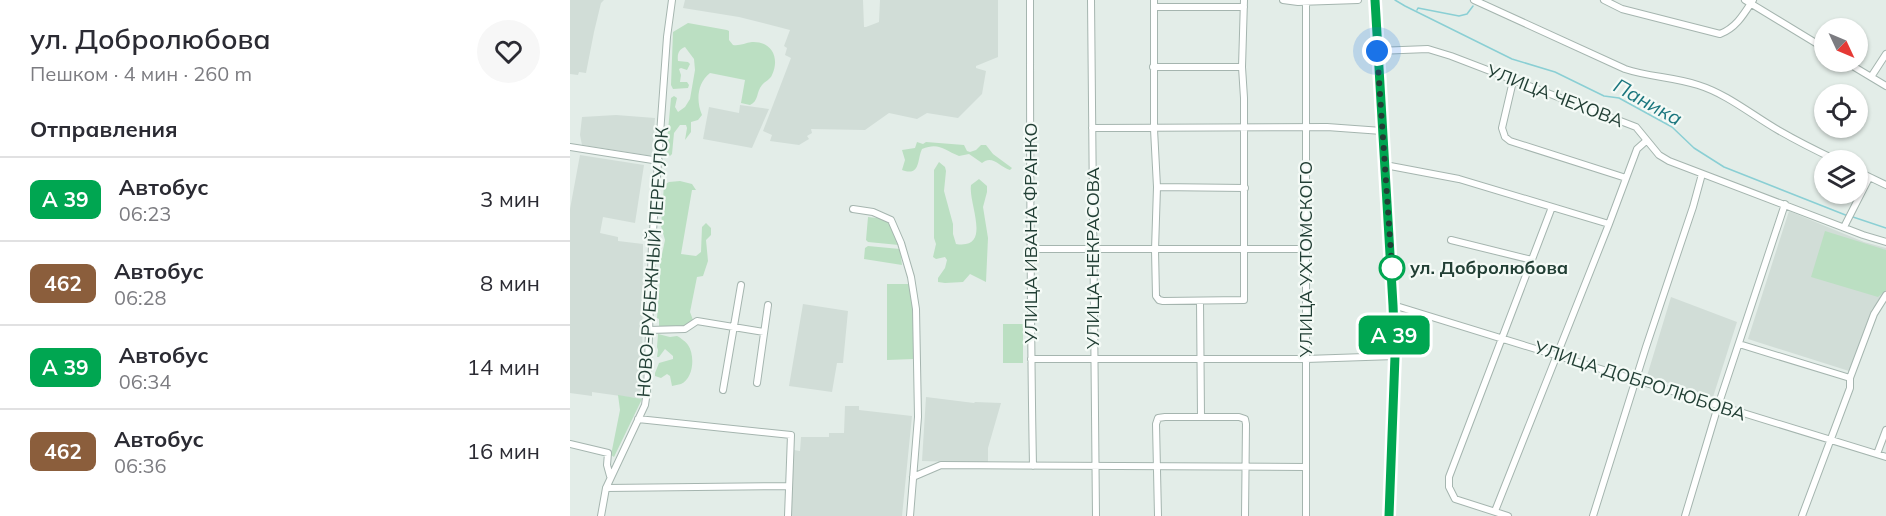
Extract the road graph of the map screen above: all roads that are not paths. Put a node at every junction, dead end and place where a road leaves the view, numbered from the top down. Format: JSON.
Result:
{"nodes":[{"id":1,"x":672,"y":0,"type":"edge"},
{"id":2,"x":1030,"y":0,"type":"edge"},
{"id":3,"x":1091,"y":0,"type":"edge"},
{"id":4,"x":1283,"y":0,"type":"edge"},
{"id":5,"x":1358,"y":0,"type":"edge"},
{"id":6,"x":1374,"y":0,"type":"edge"},
{"id":7,"x":1474,"y":0,"type":"edge"},
{"id":8,"x":1491,"y":0,"type":"edge"},
{"id":9,"x":1604,"y":0,"type":"edge"},
{"id":10,"x":1750,"y":1,"type":"edge"},
{"id":11,"x":1306,"y":2,"type":"junction"},
{"id":12,"x":1154,"y":4,"type":"edge"},
{"id":13,"x":1244,"y":4,"type":"edge"},
{"id":14,"x":1488,"y":8,"type":"junction"},
{"id":15,"x":1814,"y":42,"type":"edge"},
{"id":16,"x":1377,"y":51,"type":"junction"},
{"id":17,"x":1886,"y":54,"type":"edge"},
{"id":18,"x":1153,"y":67,"type":"junction"},
{"id":19,"x":1242,"y":67,"type":"junction"},
{"id":20,"x":1863,"y":72,"type":"edge"},
{"id":21,"x":1871,"y":77,"type":"junction"},
{"id":22,"x":1513,"y":81,"type":"junction"},
{"id":23,"x":1886,"y":86,"type":"edge"},
{"id":24,"x":1092,"y":128,"type":"junction"},
{"id":25,"x":1244,"y":128,"type":"junction"},
{"id":26,"x":1305,"y":128,"type":"junction"},
{"id":27,"x":1154,"y":129,"type":"junction"},
{"id":28,"x":1382,"y":131,"type":"junction"},
{"id":29,"x":1646,"y":141,"type":"junction"},
{"id":30,"x":570,"y":147,"type":"edge"},
{"id":31,"x":1816,"y":150,"type":"edge"},
{"id":32,"x":659,"y":161,"type":"junction"},
{"id":33,"x":1385,"y":165,"type":"junction"},
{"id":34,"x":1701,"y":174,"type":"junction"},
{"id":35,"x":1626,"y":178,"type":"junction"},
{"id":36,"x":1869,"y":178,"type":"joint"},
{"id":37,"x":1886,"y":185,"type":"edge"},
{"id":38,"x":1157,"y":187,"type":"junction"},
{"id":39,"x":1245,"y":188,"type":"junction"},
{"id":40,"x":1785,"y":204,"type":"junction"},
{"id":41,"x":1552,"y":207,"type":"junction"},
{"id":42,"x":853,"y":209,"type":"dead end"},
{"id":43,"x":1609,"y":224,"type":"junction"},
{"id":44,"x":1844,"y":227,"type":"junction"},
{"id":45,"x":1451,"y":240,"type":"dead end"},
{"id":46,"x":1886,"y":242,"type":"edge"},
{"id":47,"x":1030,"y":249,"type":"junction"},
{"id":48,"x":1095,"y":249,"type":"junction"},
{"id":49,"x":1244,"y":249,"type":"junction"},
{"id":50,"x":1306,"y":249,"type":"junction"},
{"id":51,"x":1155,"y":250,"type":"junction"},
{"id":52,"x":1532,"y":260,"type":"junction"},
{"id":53,"x":741,"y":285,"type":"dead end"},
{"id":54,"x":1886,"y":296,"type":"edge"},
{"id":55,"x":1200,"y":301,"type":"junction"},
{"id":56,"x":768,"y":305,"type":"dead end"},
{"id":57,"x":1393,"y":305,"type":"junction"},
{"id":58,"x":735,"y":327,"type":"junction"},
{"id":59,"x":649,"y":330,"type":"junction"},
{"id":60,"x":764,"y":332,"type":"junction"},
{"id":61,"x":1503,"y":338,"type":"junction"},
{"id":62,"x":1739,"y":344,"type":"junction"},
{"id":63,"x":1558,"y":355,"type":"junction"},
{"id":64,"x":1395,"y":356,"type":"junction"},
{"id":65,"x":1031,"y":359,"type":"junction"},
{"id":66,"x":1094,"y":359,"type":"junction"},
{"id":67,"x":1200,"y":359,"type":"junction"},
{"id":68,"x":1306,"y":359,"type":"junction"},
{"id":69,"x":1850,"y":378,"type":"junction"},
{"id":70,"x":1636,"y":380,"type":"junction"},
{"id":71,"x":757,"y":383,"type":"dead end"},
{"id":72,"x":723,"y":390,"type":"dead end"},
{"id":73,"x":1718,"y":406,"type":"junction"},
{"id":74,"x":1201,"y":417,"type":"junction"},
{"id":75,"x":638,"y":419,"type":"junction"},
{"id":76,"x":1886,"y":430,"type":"edge"},
{"id":77,"x":1830,"y":441,"type":"junction"},
{"id":78,"x":570,"y":444,"type":"edge"},
{"id":79,"x":1877,"y":454,"type":"junction"},
{"id":80,"x":1886,"y":457,"type":"edge"},
{"id":81,"x":1033,"y":466,"type":"junction"},
{"id":82,"x":1095,"y":467,"type":"junction"},
{"id":83,"x":1306,"y":467,"type":"junction"},
{"id":84,"x":1158,"y":468,"type":"junction"},
{"id":85,"x":1247,"y":468,"type":"junction"},
{"id":86,"x":610,"y":477,"type":"junction"},
{"id":87,"x":913,"y":477,"type":"junction"},
{"id":88,"x":788,"y":486,"type":"junction"},
{"id":89,"x":606,"y":488,"type":"junction"},
{"id":90,"x":1495,"y":512,"type":"junction"},
{"id":91,"x":601,"y":516,"type":"edge"},
{"id":92,"x":788,"y":516,"type":"edge"},
{"id":93,"x":910,"y":516,"type":"edge"},
{"id":94,"x":1096,"y":516,"type":"edge"},
{"id":95,"x":1158,"y":516,"type":"edge"},
{"id":96,"x":1245,"y":516,"type":"edge"},
{"id":97,"x":1306,"y":516,"type":"edge"},
{"id":98,"x":1389,"y":516,"type":"edge"},
{"id":99,"x":1508,"y":516,"type":"edge"},
{"id":100,"x":1593,"y":516,"type":"edge"},
{"id":101,"x":1685,"y":516,"type":"edge"},
{"id":102,"x":1802,"y":516,"type":"edge"}],
"edges":[{"from":1,"to":32,"type":"street","name":"НОВО-РУБЕЖНЫЙ ПЕРЕУЛОК"},
{"from":2,"to":47,"type":"street","name":"УЛИЦА ИВАНА ФРАНКО"},
{"from":3,"to":24,"type":"street","name":"УЛИЦА НЕКРАСОВА"},
{"from":4,"to":11,"type":"street"},
{"from":5,"to":11,"type":"street"},
{"from":6,"to":16,"type":"street"},
{"from":7,"to":14,"type":"street"},
{"from":8,"to":14,"type":"street"},
{"from":9,"to":10,"type":"street"},
{"from":10,"to":15,"type":"street"},
{"from":11,"to":26,"type":"street","name":"УЛИЦА УХТОМСКОГО"},
{"from":12,"to":13,"type":"street"},
{"from":12,"to":18,"type":"street"},
{"from":13,"to":19,"type":"street"},
{"from":14,"to":31,"type":"street"},
{"from":16,"to":22,"type":"street","name":"УЛИЦА ЧЕХОВА"},
{"from":16,"to":28,"type":"street"},
{"from":17,"to":21,"type":"street"},
{"from":18,"to":19,"type":"street"},
{"from":18,"to":27,"type":"street"},
{"from":19,"to":25,"type":"street"},
{"from":20,"to":21,"type":"street"},
{"from":21,"to":23,"type":"street"},
{"from":22,"to":29,"type":"street","name":"УЛИЦА ЧЕХОВА"},
{"from":22,"to":35,"type":"street"},
{"from":24,"to":27,"type":"street"},
{"from":24,"to":48,"type":"street","name":"УЛИЦА НЕКРАСОВА"},
{"from":25,"to":26,"type":"street"},
{"from":25,"to":27,"type":"street"},
{"from":25,"to":39,"type":"street"},
{"from":26,"to":28,"type":"street"},
{"from":26,"to":50,"type":"street","name":"УЛИЦА УХТОМСКОГО"},
{"from":27,"to":38,"type":"street"},
{"from":28,"to":33,"type":"street"},
{"from":29,"to":34,"type":"street","name":"УЛИЦА ЧЕХОВА"},
{"from":29,"to":35,"type":"street"},
{"from":30,"to":32,"type":"street"},
{"from":32,"to":59,"type":"street","name":"НОВО-РУБЕЖНЫЙ ПЕРЕУЛОК"},
{"from":33,"to":41,"type":"street"},
{"from":33,"to":57,"type":"street"},
{"from":34,"to":40,"type":"street","name":"УЛИЦА ЧЕХОВА"},
{"from":34,"to":70,"type":"street"},
{"from":35,"to":43,"type":"street"},
{"from":36,"to":37,"type":"street"},
{"from":36,"to":44,"type":"street"},
{"from":38,"to":39,"type":"street"},
{"from":38,"to":51,"type":"street"},
{"from":39,"to":49,"type":"street"},
{"from":40,"to":44,"type":"street","name":"УЛИЦА ЧЕХОВА"},
{"from":40,"to":62,"type":"street"},
{"from":41,"to":43,"type":"street"},
{"from":41,"to":52,"type":"street"},
{"from":42,"to":87,"type":"street"},
{"from":43,"to":63,"type":"street"},
{"from":44,"to":46,"type":"street","name":"УЛИЦА ЧЕХОВА"},
{"from":45,"to":52,"type":"street"},
{"from":47,"to":48,"type":"street"},
{"from":47,"to":65,"type":"street","name":"УЛИЦА ИВАНА ФРАНКО"},
{"from":48,"to":51,"type":"street"},
{"from":48,"to":66,"type":"street","name":"УЛИЦА НЕКРАСОВА"},
{"from":49,"to":50,"type":"street"},
{"from":49,"to":51,"type":"street"},
{"from":49,"to":55,"type":"street"},
{"from":50,"to":68,"type":"street","name":"УЛИЦА УХТОМСКОГО"},
{"from":51,"to":55,"type":"street"},
{"from":52,"to":61,"type":"street"},
{"from":53,"to":58,"type":"street"},
{"from":54,"to":69,"type":"street"},
{"from":55,"to":67,"type":"street"},
{"from":56,"to":60,"type":"street"},
{"from":57,"to":61,"type":"street","name":"УЛИЦА ДОБРОЛЮБОВА"},
{"from":57,"to":64,"type":"street"},
{"from":58,"to":59,"type":"street"},
{"from":58,"to":60,"type":"street"},
{"from":58,"to":72,"type":"street"},
{"from":59,"to":75,"type":"street","name":"НОВО-РУБЕЖНЫЙ ПЕРЕУЛОК"},
{"from":60,"to":71,"type":"street"},
{"from":61,"to":63,"type":"street","name":"УЛИЦА ДОБРОЛЮБОВА"},
{"from":61,"to":90,"type":"street"},
{"from":62,"to":69,"type":"street"},
{"from":62,"to":73,"type":"street"},
{"from":63,"to":70,"type":"street","name":"УЛИЦА ДОБРОЛЮБОВА"},
{"from":63,"to":90,"type":"street"},
{"from":64,"to":68,"type":"street"},
{"from":64,"to":98,"type":"street"},
{"from":65,"to":66,"type":"street"},
{"from":65,"to":81,"type":"street","name":"УЛИЦА ИВАНА ФРАНКО"},
{"from":66,"to":67,"type":"street"},
{"from":66,"to":82,"type":"street","name":"УЛИЦА НЕКРАСОВА"},
{"from":67,"to":68,"type":"street"},
{"from":67,"to":74,"type":"street"},
{"from":68,"to":83,"type":"street","name":"УЛИЦА УХТОМСКОГО"},
{"from":69,"to":77,"type":"street"},
{"from":70,"to":73,"type":"street","name":"УЛИЦА ДОБРОЛЮБОВА"},
{"from":70,"to":100,"type":"street"},
{"from":73,"to":77,"type":"street","name":"УЛИЦА ДОБРОЛЮБОВА"},
{"from":73,"to":101,"type":"street"},
{"from":74,"to":84,"type":"street"},
{"from":74,"to":85,"type":"street"},
{"from":75,"to":86,"type":"street","name":"НОВО-РУБЕЖНЫЙ ПЕРЕУЛОК"},
{"from":75,"to":88,"type":"street"},
{"from":76,"to":79,"type":"street"},
{"from":77,"to":79,"type":"street","name":"УЛИЦА ДОБРОЛЮБОВА"},
{"from":77,"to":102,"type":"street"},
{"from":78,"to":86,"type":"street"},
{"from":79,"to":80,"type":"street","name":"УЛИЦА ДОБРОЛЮБОВА"},
{"from":81,"to":82,"type":"street"},
{"from":81,"to":87,"type":"street"},
{"from":82,"to":84,"type":"street"},
{"from":82,"to":94,"type":"street","name":"УЛИЦА НЕКРАСОВА"},
{"from":83,"to":85,"type":"street"},
{"from":83,"to":97,"type":"street","name":"УЛИЦА УХТОМСКОГО"},
{"from":84,"to":85,"type":"street"},
{"from":84,"to":95,"type":"street"},
{"from":85,"to":96,"type":"street"},
{"from":86,"to":89,"type":"street","name":"НОВО-РУБЕЖНЫЙ ПЕРЕУЛОК"},
{"from":87,"to":93,"type":"street"},
{"from":88,"to":89,"type":"street"},
{"from":88,"to":92,"type":"street"},
{"from":89,"to":91,"type":"street","name":"НОВО-РУБЕЖНЫЙ ПЕРЕУЛОК"},
{"from":90,"to":99,"type":"street"}]}
